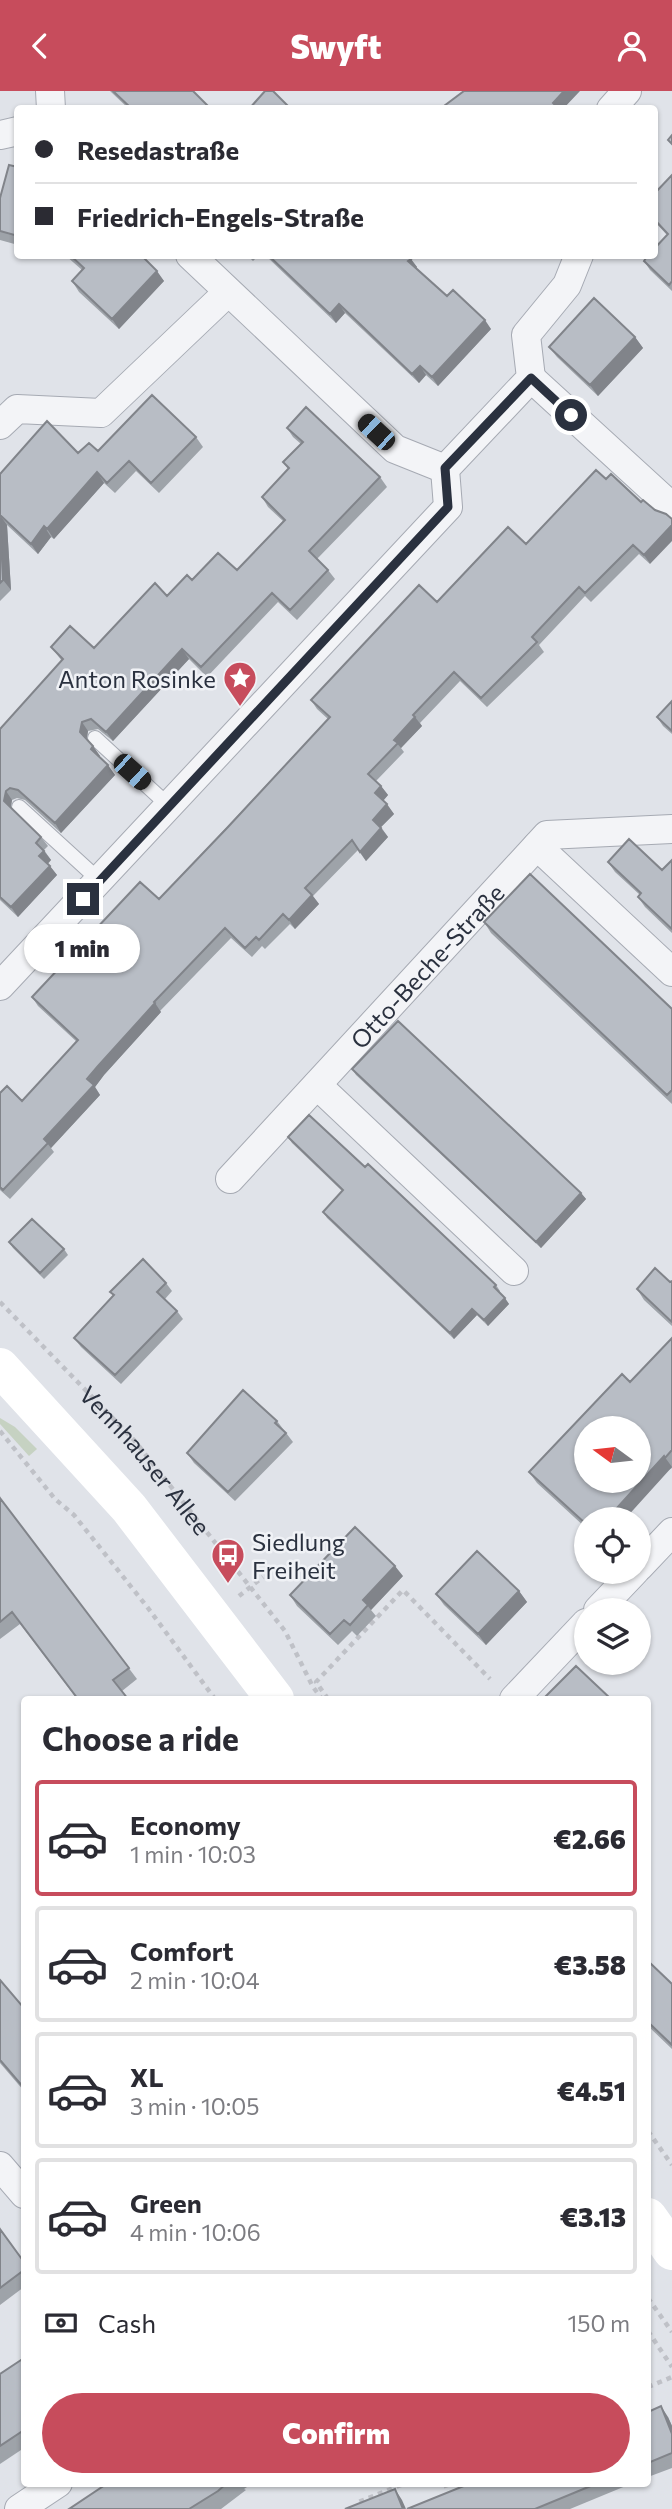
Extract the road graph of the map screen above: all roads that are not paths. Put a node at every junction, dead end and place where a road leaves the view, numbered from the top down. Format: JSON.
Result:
{"nodes":[{"id":1,"x":627,"y":91,"type":"edge"},
{"id":2,"x":615,"y":105,"type":"edge"},
{"id":3,"x":194,"y":259,"type":"edge"},
{"id":4,"x":577,"y":259,"type":"edge"},
{"id":5,"x":228,"y":292,"type":"junction"},
{"id":6,"x":531,"y":378,"type":"junction"},
{"id":7,"x":0,"y":425,"type":"edge"},
{"id":8,"x":445,"y":468,"type":"junction"},
{"id":9,"x":672,"y":507,"type":"edge"},
{"id":10,"x":95,"y":738,"type":"edge"},
{"id":11,"x":169,"y":806,"type":"junction"},
{"id":12,"x":19,"y":807,"type":"edge"},
{"id":13,"x":672,"y":828,"type":"edge"},
{"id":14,"x":537,"y":846,"type":"junction"},
{"id":15,"x":100,"y":881,"type":"junction"},
{"id":16,"x":672,"y":972,"type":"edge"},
{"id":17,"x":0,"y":986,"type":"edge"},
{"id":18,"x":317,"y":1085,"type":"junction"},
{"id":19,"x":230,"y":1179,"type":"dead end"},
{"id":20,"x":514,"y":1271,"type":"dead end"},
{"id":21,"x":1,"y":1369,"type":"edge"},
{"id":22,"x":672,"y":1532,"type":"edge"},
{"id":23,"x":651,"y":1554,"type":"edge"},
{"id":24,"x":623,"y":1584,"type":"edge"},
{"id":25,"x":609,"y":1598,"type":"edge"},
{"id":26,"x":574,"y":1633,"type":"edge"},
{"id":27,"x":504,"y":1692,"type":"edge"},
{"id":28,"x":273,"y":1696,"type":"edge"},
{"id":29,"x":0,"y":2166,"type":"edge"},
{"id":30,"x":21,"y":2190,"type":"edge"},
{"id":31,"x":651,"y":2221,"type":"edge"},
{"id":32,"x":672,"y":2251,"type":"edge"},
{"id":33,"x":52,"y":2487,"type":"edge"},
{"id":34,"x":19,"y":2509,"type":"edge"}],
"edges":[{"from":1,"to":2,"type":"street"},
{"from":3,"to":5,"type":"street"},
{"from":4,"to":6,"type":"street"},
{"from":5,"to":7,"type":"street"},
{"from":5,"to":8,"type":"street"},
{"from":6,"to":8,"type":"street"},
{"from":6,"to":9,"type":"street"},
{"from":8,"to":11,"type":"street"},
{"from":10,"to":11,"type":"lane"},
{"from":11,"to":15,"type":"street"},
{"from":12,"to":15,"type":"lane"},
{"from":13,"to":14,"type":"street","name":"Otto-Beche-Straße"},
{"from":14,"to":16,"type":"street"},
{"from":14,"to":18,"type":"street","name":"Otto-Beche-Straße"},
{"from":15,"to":17,"type":"street"},
{"from":18,"to":19,"type":"street","name":"Otto-Beche-Straße"},
{"from":18,"to":20,"type":"street"},
{"from":21,"to":28,"type":"main road","name":"Vennhauser Allee"},
{"from":22,"to":23,"type":"street"},
{"from":24,"to":25,"type":"street"},
{"from":26,"to":27,"type":"street"},
{"from":29,"to":30,"type":"street"},
{"from":31,"to":32,"type":"main road"},
{"from":33,"to":34,"type":"street"}]}
